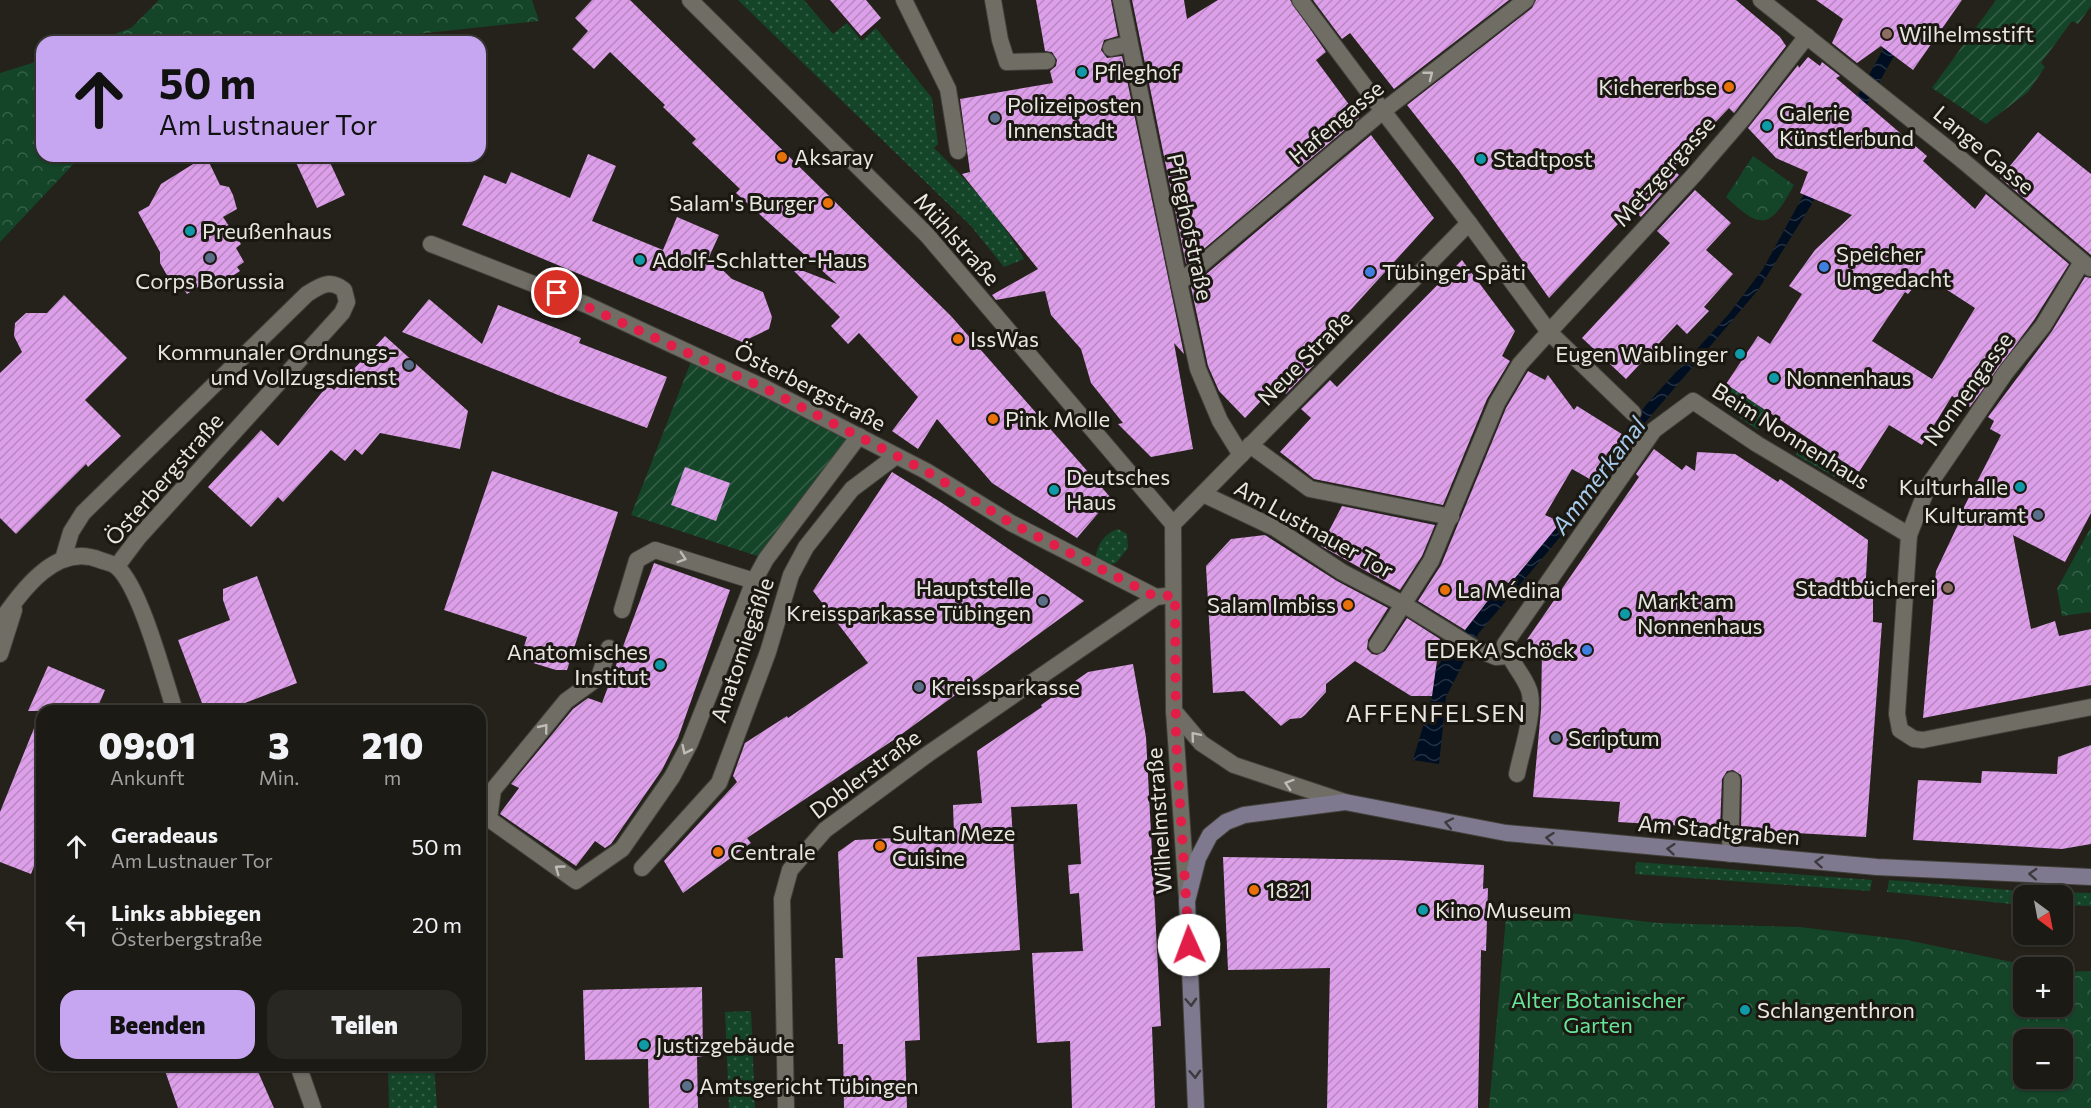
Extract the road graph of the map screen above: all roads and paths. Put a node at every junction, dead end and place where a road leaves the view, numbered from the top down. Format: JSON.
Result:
{"nodes":[{"id":1,"x":690,"y":0,"type":"edge"},
{"id":2,"x":904,"y":0,"type":"edge"},
{"id":3,"x":993,"y":0,"type":"edge"},
{"id":4,"x":1121,"y":0,"type":"edge"},
{"id":5,"x":1300,"y":0,"type":"edge"},
{"id":6,"x":1526,"y":0,"type":"edge"},
{"id":7,"x":1761,"y":0,"type":"edge"},
{"id":8,"x":1807,"y":36,"type":"junction"},
{"id":9,"x":1129,"y":44,"type":"junction"},
{"id":10,"x":1111,"y":48,"type":"dead end"},
{"id":11,"x":1047,"y":61,"type":"dead end"},
{"id":12,"x":1383,"y":111,"type":"junction"},
{"id":13,"x":958,"y":151,"type":"dead end"},
{"id":14,"x":1469,"y":223,"type":"junction"},
{"id":15,"x":430,"y":244,"type":"dead end"},
{"id":16,"x":2087,"y":265,"type":"edge"},
{"id":17,"x":1179,"y":283,"type":"junction"},
{"id":18,"x":1549,"y":332,"type":"junction"},
{"id":19,"x":1633,"y":413,"type":"dead end"},
{"id":20,"x":859,"y":436,"type":"junction"},
{"id":21,"x":1246,"y":450,"type":"junction"},
{"id":22,"x":896,"y":456,"type":"junction"},
{"id":23,"x":1203,"y":494,"type":"junction"},
{"id":24,"x":1451,"y":517,"type":"junction"},
{"id":25,"x":1173,"y":524,"type":"junction"},
{"id":26,"x":1909,"y":535,"type":"junction"},
{"id":27,"x":63,"y":559,"type":"junction"},
{"id":28,"x":117,"y":566,"type":"junction"},
{"id":29,"x":754,"y":581,"type":"junction"},
{"id":30,"x":19,"y":595,"type":"junction"},
{"id":31,"x":1175,"y":595,"type":"junction"},
{"id":32,"x":1156,"y":597,"type":"junction"},
{"id":33,"x":1403,"y":604,"type":"junction"},
{"id":34,"x":622,"y":610,"type":"dead end"},
{"id":35,"x":0,"y":622,"type":"edge"},
{"id":36,"x":1377,"y":645,"type":"dead end"},
{"id":37,"x":609,"y":648,"type":"dead end"},
{"id":38,"x":0,"y":654,"type":"edge"},
{"id":39,"x":1508,"y":656,"type":"junction"},
{"id":40,"x":173,"y":705,"type":"edge"},
{"id":41,"x":2091,"y":707,"type":"edge"},
{"id":42,"x":1174,"y":711,"type":"junction"},
{"id":43,"x":1517,"y":774,"type":"dead end"},
{"id":44,"x":1732,"y":780,"type":"dead end"},
{"id":45,"x":1345,"y":802,"type":"junction"},
{"id":46,"x":1730,"y":854,"type":"junction"},
{"id":47,"x":642,"y":868,"type":"dead end"},
{"id":48,"x":2091,"y":877,"type":"edge"},
{"id":49,"x":1187,"y":901,"type":"junction"},
{"id":50,"x":300,"y":1071,"type":"edge"},
{"id":51,"x":313,"y":1108,"type":"edge"},
{"id":52,"x":786,"y":1108,"type":"edge"},
{"id":53,"x":1196,"y":1108,"type":"edge"}],
"edges":[{"from":1,"to":25,"type":"street","name":"Mühlstraße"},
{"from":2,"to":13,"type":"street"},
{"from":3,"to":11,"type":"street"},
{"from":4,"to":9,"type":"street","name":"Pfleghofstraße"},
{"from":5,"to":12,"type":"street"},
{"from":12,"to":6,"type":"street","name":"Hafengasse","one_way":true},
{"from":7,"to":8,"type":"street","name":"Lange Gasse"},
{"from":8,"to":16,"type":"street","name":"Lange Gasse"},
{"from":8,"to":18,"type":"street","name":"Metzgergasse"},
{"from":9,"to":10,"type":"street"},
{"from":9,"to":17,"type":"street","name":"Pfleghofstraße"},
{"from":12,"to":14,"type":"street"},
{"from":12,"to":17,"type":"street","name":"Hafengasse"},
{"from":14,"to":18,"type":"street"},
{"from":14,"to":21,"type":"street","name":"Neue Straße"},
{"from":15,"to":20,"type":"street","name":"Österbergstraße"},
{"from":16,"to":26,"type":"street","name":"Nonnengasse"},
{"from":17,"to":21,"type":"street","name":"Pfleghofstraße"},
{"from":18,"to":19,"type":"street"},
{"from":18,"to":24,"type":"street","name":"Metzgergasse"},
{"from":20,"to":22,"type":"street","name":"Österbergstraße"},
{"from":20,"to":29,"type":"street"},
{"from":21,"to":23,"type":"street","name":"Neue Straße"},
{"from":21,"to":24,"type":"street","name":"Am Lustnauer Tor"},
{"from":22,"to":32,"type":"street","name":"Österbergstraße"},
{"from":22,"to":47,"type":"street","name":"Anatomiegäßle"},
{"from":23,"to":25,"type":"street","name":"Neue Straße"},
{"from":23,"to":33,"type":"street","name":"Am Lustnauer Tor"},
{"from":24,"to":33,"type":"street","name":"Metzgergasse"},
{"from":25,"to":31,"type":"street"},
{"from":26,"to":39,"type":"street","name":"Beim Nonnenhaus"},
{"from":26,"to":41,"type":"street","name":"Nonnengasse"},
{"from":27,"to":28,"type":"street"},
{"from":27,"to":28,"type":"street","name":"Österbergstraße"},
{"from":27,"to":30,"type":"street"},
{"from":28,"to":40,"type":"street"},
{"from":34,"to":29,"type":"street","one_way":true},
{"from":29,"to":37,"type":"street","one_way":true},
{"from":30,"to":35,"type":"street"},
{"from":30,"to":38,"type":"street"},
{"from":31,"to":32,"type":"street","name":"Doblerstraße"},
{"from":31,"to":42,"type":"street"},
{"from":32,"to":52,"type":"street","name":"Doblerstraße"},
{"from":33,"to":36,"type":"street","name":"Metzgergasse"},
{"from":33,"to":39,"type":"street"},
{"from":39,"to":43,"type":"street"},
{"from":45,"to":42,"type":"street","name":"Am Stadtgraben","one_way":true},
{"from":42,"to":49,"type":"street","name":"Wilhelmstraße"},
{"from":44,"to":46,"type":"street"},
{"from":46,"to":45,"type":"main road","name":"Am Stadtgraben","one_way":true},
{"from":45,"to":49,"type":"main road","name":"Am Stadtgraben"},
{"from":48,"to":46,"type":"main road","name":"Am Stadtgraben","one_way":true},
{"from":49,"to":53,"type":"main road","name":"Wilhelmstraße","one_way":true},
{"from":50,"to":51,"type":"street"}]}
